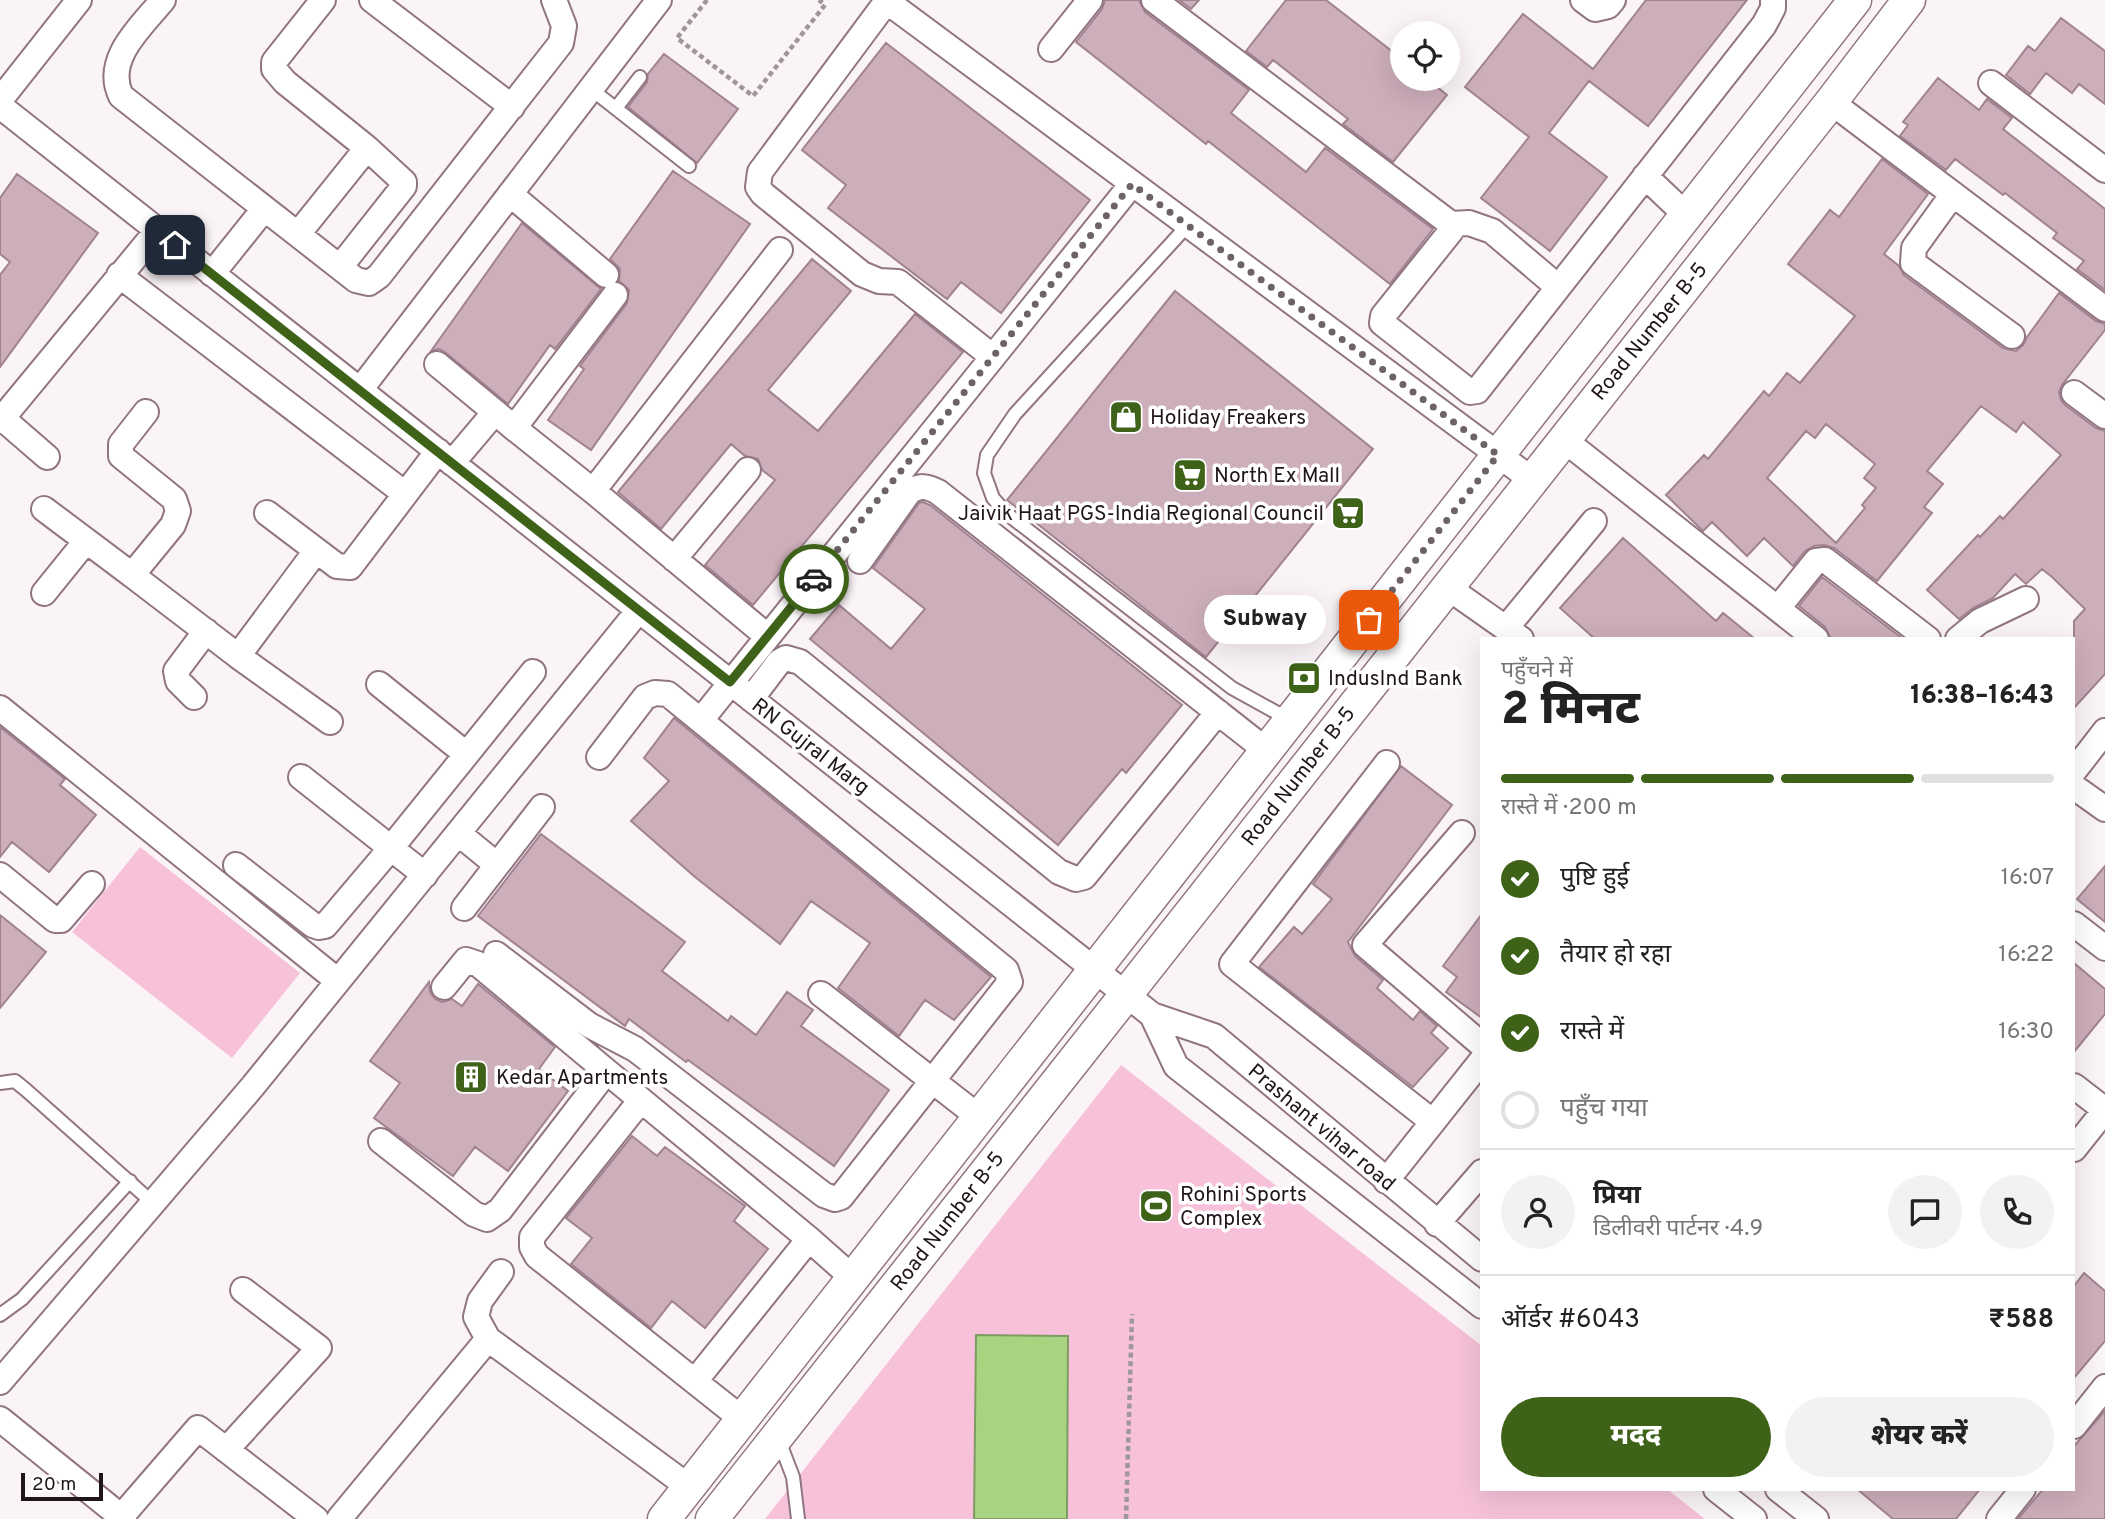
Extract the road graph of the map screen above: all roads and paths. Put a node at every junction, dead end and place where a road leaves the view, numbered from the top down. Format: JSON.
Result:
{"nodes":[{"id":1,"x":79,"y":0,"type":"edge"},
{"id":2,"x":163,"y":0,"type":"edge"},
{"id":3,"x":323,"y":0,"type":"edge"},
{"id":4,"x":372,"y":0,"type":"edge"},
{"id":5,"x":554,"y":0,"type":"edge"},
{"id":6,"x":659,"y":0,"type":"edge"},
{"id":7,"x":707,"y":0,"type":"edge"},
{"id":8,"x":819,"y":0,"type":"edge"},
{"id":9,"x":886,"y":0,"type":"edge"},
{"id":10,"x":1090,"y":0,"type":"edge"},
{"id":11,"x":1154,"y":0,"type":"edge"},
{"id":12,"x":1583,"y":0,"type":"edge"},
{"id":13,"x":1613,"y":0,"type":"edge"},
{"id":14,"x":1773,"y":0,"type":"edge"},
{"id":15,"x":1855,"y":0,"type":"edge"},
{"id":16,"x":1909,"y":0,"type":"edge"},
{"id":17,"x":1051,"y":49,"type":"dead end"},
{"id":18,"x":640,"y":77,"type":"dead end"},
{"id":19,"x":1991,"y":83,"type":"dead end"},
{"id":20,"x":591,"y":89,"type":"junction"},
{"id":21,"x":0,"y":100,"type":"edge"},
{"id":22,"x":1831,"y":102,"type":"junction"},
{"id":23,"x":0,"y":106,"type":"edge"},
{"id":24,"x":512,"y":107,"type":"junction"},
{"id":25,"x":617,"y":108,"type":"junction"},
{"id":26,"x":366,"y":148,"type":"junction"},
{"id":27,"x":689,"y":166,"type":"dead end"},
{"id":28,"x":2105,"y":170,"type":"edge"},
{"id":29,"x":1645,"y":176,"type":"junction"},
{"id":30,"x":1132,"y":184,"type":"junction"},
{"id":31,"x":510,"y":194,"type":"junction"},
{"id":32,"x":1954,"y":194,"type":"junction"},
{"id":33,"x":264,"y":209,"type":"junction"},
{"id":34,"x":1686,"y":215,"type":"junction"},
{"id":35,"x":1451,"y":224,"type":"junction"},
{"id":36,"x":1188,"y":225,"type":"junction"},
{"id":37,"x":156,"y":231,"type":"junction"},
{"id":38,"x":298,"y":234,"type":"junction"},
{"id":39,"x":780,"y":250,"type":"dead end"},
{"id":40,"x":340,"y":267,"type":"junction"},
{"id":41,"x":212,"y":274,"type":"junction"},
{"id":42,"x":120,"y":275,"type":"junction"},
{"id":43,"x":1558,"y":287,"type":"junction"},
{"id":44,"x":2105,"y":309,"type":"edge"},
{"id":45,"x":2011,"y":336,"type":"dead end"},
{"id":46,"x":993,"y":357,"type":"junction"},
{"id":47,"x":437,"y":363,"type":"dead end"},
{"id":48,"x":360,"y":390,"type":"junction"},
{"id":49,"x":2074,"y":393,"type":"dead end"},
{"id":50,"x":146,"y":412,"type":"dead end"},
{"id":51,"x":495,"y":412,"type":"junction"},
{"id":52,"x":2105,"y":416,"type":"edge"},
{"id":53,"x":1,"y":419,"type":"edge"},
{"id":54,"x":514,"y":428,"type":"junction"},
{"id":55,"x":1563,"y":439,"type":"junction"},
{"id":56,"x":1498,"y":455,"type":"junction"},
{"id":57,"x":47,"y":457,"type":"dead end"},
{"id":58,"x":445,"y":457,"type":"junction"},
{"id":59,"x":748,"y":470,"type":"dead end"},
{"id":60,"x":1531,"y":479,"type":"junction"},
{"id":61,"x":593,"y":491,"type":"junction"},
{"id":62,"x":404,"y":493,"type":"junction"},
{"id":63,"x":44,"y":509,"type":"dead end"},
{"id":64,"x":267,"y":513,"type":"dead end"},
{"id":65,"x":1594,"y":521,"type":"dead end"},
{"id":66,"x":86,"y":541,"type":"junction"},
{"id":67,"x":316,"y":551,"type":"junction"},
{"id":68,"x":674,"y":559,"type":"junction"},
{"id":69,"x":860,"y":561,"type":"dead end"},
{"id":70,"x":132,"y":575,"type":"junction"},
{"id":71,"x":1447,"y":587,"type":"junction"},
{"id":72,"x":44,"y":593,"type":"dead end"},
{"id":73,"x":2026,"y":599,"type":"dead end"},
{"id":74,"x":1778,"y":608,"type":"junction"},
{"id":75,"x":639,"y":610,"type":"junction"},
{"id":76,"x":206,"y":631,"type":"junction"},
{"id":77,"x":1513,"y":633,"type":"edge"},
{"id":78,"x":767,"y":636,"type":"junction"},
{"id":79,"x":1814,"y":637,"type":"edge"},
{"id":80,"x":1925,"y":637,"type":"edge"},
{"id":81,"x":1965,"y":637,"type":"edge"},
{"id":82,"x":238,"y":656,"type":"junction"},
{"id":83,"x":533,"y":672,"type":"dead end"},
{"id":84,"x":730,"y":682,"type":"junction"},
{"id":85,"x":379,"y":684,"type":"dead end"},
{"id":86,"x":194,"y":697,"type":"dead end"},
{"id":87,"x":751,"y":699,"type":"junction"},
{"id":88,"x":0,"y":708,"type":"edge"},
{"id":89,"x":1218,"y":712,"type":"junction"},
{"id":90,"x":701,"y":720,"type":"junction"},
{"id":91,"x":1290,"y":720,"type":"junction"},
{"id":92,"x":330,"y":722,"type":"dead end"},
{"id":93,"x":2105,"y":731,"type":"edge"},
{"id":94,"x":1267,"y":751,"type":"junction"},
{"id":95,"x":466,"y":754,"type":"junction"},
{"id":96,"x":599,"y":757,"type":"dead end"},
{"id":97,"x":1387,"y":763,"type":"dead end"},
{"id":98,"x":2075,"y":770,"type":"edge"},
{"id":99,"x":301,"y":777,"type":"dead end"},
{"id":100,"x":2075,"y":788,"type":"edge"},
{"id":101,"x":542,"y":807,"type":"dead end"},
{"id":102,"x":2105,"y":809,"type":"edge"},
{"id":103,"x":458,"y":833,"type":"junction"},
{"id":104,"x":1462,"y":833,"type":"dead end"},
{"id":105,"x":391,"y":848,"type":"junction"},
{"id":106,"x":236,"y":865,"type":"dead end"},
{"id":107,"x":497,"y":865,"type":"junction"},
{"id":108,"x":0,"y":875,"type":"edge"},
{"id":109,"x":425,"y":875,"type":"junction"},
{"id":110,"x":92,"y":884,"type":"dead end"},
{"id":111,"x":464,"y":908,"type":"dead end"},
{"id":112,"x":2075,"y":924,"type":"edge"},
{"id":113,"x":2105,"y":948,"type":"edge"},
{"id":114,"x":496,"y":954,"type":"dead end"},
{"id":115,"x":1094,"y":970,"type":"junction"},
{"id":116,"x":338,"y":981,"type":"junction"},
{"id":117,"x":444,"y":987,"type":"dead end"},
{"id":118,"x":1126,"y":994,"type":"junction"},
{"id":119,"x":821,"y":995,"type":"dead end"},
{"id":120,"x":1152,"y":1015,"type":"junction"},
{"id":121,"x":1480,"y":1043,"type":"edge"},
{"id":122,"x":1480,"y":1063,"type":"edge"},
{"id":123,"x":606,"y":1072,"type":"junction"},
{"id":124,"x":934,"y":1082,"type":"junction"},
{"id":125,"x":0,"y":1083,"type":"edge"},
{"id":126,"x":2075,"y":1087,"type":"edge"},
{"id":127,"x":641,"y":1100,"type":"junction"},
{"id":128,"x":2105,"y":1110,"type":"edge"},
{"id":129,"x":979,"y":1117,"type":"junction"},
{"id":130,"x":1433,"y":1122,"type":"junction"},
{"id":131,"x":381,"y":1141,"type":"dead end"},
{"id":132,"x":2075,"y":1148,"type":"edge"},
{"id":133,"x":1480,"y":1174,"type":"edge"},
{"id":134,"x":130,"y":1181,"type":"junction"},
{"id":135,"x":1386,"y":1181,"type":"junction"},
{"id":136,"x":153,"y":1203,"type":"junction"},
{"id":137,"x":1437,"y":1224,"type":"junction"},
{"id":138,"x":809,"y":1239,"type":"junction"},
{"id":139,"x":1480,"y":1257,"type":"edge"},
{"id":140,"x":501,"y":1272,"type":"dead end"},
{"id":141,"x":853,"y":1278,"type":"junction"},
{"id":142,"x":243,"y":1290,"type":"dead end"},
{"id":143,"x":1480,"y":1304,"type":"edge"},
{"id":144,"x":1132,"y":1314,"type":"dead end"},
{"id":145,"x":0,"y":1315,"type":"edge"},
{"id":146,"x":488,"y":1339,"type":"junction"},
{"id":147,"x":695,"y":1381,"type":"junction"},
{"id":148,"x":0,"y":1382,"type":"edge"},
{"id":149,"x":2105,"y":1387,"type":"edge"},
{"id":150,"x":0,"y":1419,"type":"edge"},
{"id":151,"x":742,"y":1419,"type":"junction"},
{"id":152,"x":2075,"y":1425,"type":"edge"},
{"id":153,"x":777,"y":1436,"type":"junction"},
{"id":154,"x":226,"y":1450,"type":"junction"},
{"id":155,"x":689,"y":1487,"type":"junction"},
{"id":156,"x":1719,"y":1491,"type":"edge"},
{"id":157,"x":2020,"y":1491,"type":"edge"},
{"id":158,"x":1791,"y":1493,"type":"edge"},
{"id":159,"x":122,"y":1518,"type":"edge"},
{"id":160,"x":316,"y":1519,"type":"edge"},
{"id":161,"x":338,"y":1519,"type":"edge"},
{"id":162,"x":664,"y":1519,"type":"edge"},
{"id":163,"x":712,"y":1519,"type":"edge"},
{"id":164,"x":798,"y":1519,"type":"edge"},
{"id":165,"x":1126,"y":1519,"type":"edge"},
{"id":166,"x":1754,"y":1519,"type":"edge"},
{"id":167,"x":1816,"y":1519,"type":"edge"},
{"id":168,"x":1999,"y":1519,"type":"edge"}],
"edges":[{"from":1,"to":21,"type":"street"},
{"from":2,"to":33,"type":"street"},
{"from":3,"to":26,"type":"street"},
{"from":4,"to":24,"type":"street"},
{"from":5,"to":24,"type":"street"},
{"from":6,"to":20,"type":"street"},
{"from":7,"to":8,"type":"path"},
{"from":9,"to":30,"type":"street"},
{"from":9,"to":46,"type":"street"},
{"from":10,"to":17,"type":"street"},
{"from":11,"to":35,"type":"street"},
{"from":12,"to":13,"type":"street"},
{"from":14,"to":29,"type":"street"},
{"from":15,"to":34,"type":"street"},
{"from":16,"to":22,"type":"street","name":"Road Number B-5"},
{"from":18,"to":25,"type":"lane"},
{"from":19,"to":28,"type":"street"},
{"from":20,"to":25,"type":"lane"},
{"from":20,"to":31,"type":"street"},
{"from":22,"to":32,"type":"street"},
{"from":22,"to":55,"type":"street","name":"Road Number B-5"},
{"from":23,"to":37,"type":"street","name":"RN Gujral Marg"},
{"from":24,"to":40,"type":"street"},
{"from":25,"to":27,"type":"lane"},
{"from":26,"to":38,"type":"street"},
{"from":26,"to":40,"type":"street"},
{"from":29,"to":34,"type":"street"},
{"from":29,"to":43,"type":"street"},
{"from":30,"to":36,"type":"street"},
{"from":30,"to":46,"type":"street"},
{"from":31,"to":48,"type":"street"},
{"from":31,"to":54,"type":"street"},
{"from":32,"to":44,"type":"street"},
{"from":32,"to":45,"type":"street"},
{"from":33,"to":38,"type":"street"},
{"from":33,"to":41,"type":"street"},
{"from":34,"to":56,"type":"street"},
{"from":35,"to":43,"type":"street"},
{"from":35,"to":43,"type":"street"},
{"from":36,"to":56,"type":"street"},
{"from":36,"to":91,"type":"lane"},
{"from":37,"to":41,"type":"street","name":"RN Gujral Marg"},
{"from":37,"to":42,"type":"street"},
{"from":38,"to":40,"type":"street"},
{"from":39,"to":61,"type":"street"},
{"from":41,"to":48,"type":"street","name":"RN Gujral Marg"},
{"from":42,"to":53,"type":"street"},
{"from":42,"to":62,"type":"street"},
{"from":46,"to":78,"type":"street"},
{"from":47,"to":51,"type":"street"},
{"from":48,"to":58,"type":"street","name":"RN Gujral Marg"},
{"from":49,"to":52,"type":"street"},
{"from":50,"to":70,"type":"street"},
{"from":51,"to":54,"type":"street"},
{"from":51,"to":58,"type":"street"},
{"from":53,"to":57,"type":"street"},
{"from":54,"to":61,"type":"street"},
{"from":55,"to":60,"type":"street","name":"Road Number B-5"},
{"from":55,"to":74,"type":"street"},
{"from":56,"to":60,"type":"street"},
{"from":56,"to":91,"type":"street"},
{"from":58,"to":62,"type":"street"},
{"from":58,"to":75,"type":"street","name":"RN Gujral Marg"},
{"from":59,"to":68,"type":"street"},
{"from":60,"to":71,"type":"street","name":"Road Number B-5"},
{"from":61,"to":68,"type":"street"},
{"from":62,"to":67,"type":"street"},
{"from":63,"to":66,"type":"street"},
{"from":64,"to":67,"type":"street"},
{"from":65,"to":77,"type":"street"},
{"from":66,"to":70,"type":"street"},
{"from":66,"to":72,"type":"street"},
{"from":67,"to":82,"type":"street"},
{"from":68,"to":78,"type":"street"},
{"from":69,"to":89,"type":"street"},
{"from":70,"to":76,"type":"street"},
{"from":71,"to":77,"type":"street"},
{"from":71,"to":118,"type":"street","name":"Road Number B-5"},
{"from":73,"to":81,"type":"street"},
{"from":74,"to":79,"type":"street"},
{"from":74,"to":80,"type":"street"},
{"from":75,"to":84,"type":"street","name":"RN Gujral Marg"},
{"from":75,"to":103,"type":"street"},
{"from":76,"to":82,"type":"street"},
{"from":76,"to":86,"type":"street"},
{"from":78,"to":84,"type":"street"},
{"from":82,"to":92,"type":"street"},
{"from":83,"to":95,"type":"street"},
{"from":84,"to":87,"type":"street","name":"RN Gujral Marg"},
{"from":84,"to":90,"type":"street"},
{"from":85,"to":95,"type":"street"},
{"from":87,"to":89,"type":"street"},
{"from":87,"to":115,"type":"street","name":"RN Gujral Marg"},
{"from":88,"to":116,"type":"street"},
{"from":89,"to":94,"type":"street"},
{"from":90,"to":96,"type":"street"},
{"from":90,"to":124,"type":"street"},
{"from":91,"to":94,"type":"street"},
{"from":93,"to":98,"type":"street"},
{"from":94,"to":115,"type":"street"},
{"from":95,"to":105,"type":"street"},
{"from":97,"to":130,"type":"street"},
{"from":99,"to":105,"type":"street"},
{"from":100,"to":102,"type":"street"},
{"from":101,"to":107,"type":"street"},
{"from":103,"to":107,"type":"street"},
{"from":103,"to":109,"type":"street"},
{"from":104,"to":121,"type":"street"},
{"from":105,"to":106,"type":"street"},
{"from":105,"to":109,"type":"street"},
{"from":107,"to":111,"type":"street"},
{"from":108,"to":110,"type":"street"},
{"from":109,"to":116,"type":"street"},
{"from":112,"to":113,"type":"street"},
{"from":114,"to":124,"type":"street"},
{"from":115,"to":118,"type":"street","name":"Prashant vihar road"},
{"from":115,"to":129,"type":"street"},
{"from":116,"to":136,"type":"street"},
{"from":117,"to":123,"type":"street"},
{"from":118,"to":120,"type":"street","name":"Prashant vihar road"},
{"from":118,"to":153,"type":"street","name":"Road Number B-5"},
{"from":119,"to":124,"type":"street"},
{"from":120,"to":135,"type":"street","name":"Prashant vihar road"},
{"from":120,"to":143,"type":"street","name":"Prashant vihar road"},
{"from":122,"to":130,"type":"street"},
{"from":123,"to":127,"type":"street"},
{"from":123,"to":131,"type":"street"},
{"from":124,"to":129,"type":"street"},
{"from":125,"to":134,"type":"lane"},
{"from":126,"to":128,"type":"street"},
{"from":127,"to":138,"type":"street"},
{"from":127,"to":147,"type":"street"},
{"from":128,"to":132,"type":"street"},
{"from":129,"to":141,"type":"street"},
{"from":130,"to":135,"type":"street"},
{"from":133,"to":137,"type":"street"},
{"from":134,"to":136,"type":"lane"},
{"from":134,"to":145,"type":"lane"},
{"from":135,"to":137,"type":"street","name":"Prashant vihar road"},
{"from":136,"to":148,"type":"street"},
{"from":137,"to":139,"type":"street","name":"Prashant vihar road"},
{"from":138,"to":141,"type":"street"},
{"from":138,"to":147,"type":"street"},
{"from":140,"to":146,"type":"street"},
{"from":141,"to":151,"type":"street"},
{"from":142,"to":154,"type":"street"},
{"from":144,"to":165,"type":"path"},
{"from":146,"to":155,"type":"street"},
{"from":146,"to":161,"type":"street"},
{"from":147,"to":151,"type":"street"},
{"from":149,"to":152,"type":"street"},
{"from":150,"to":159,"type":"street"},
{"from":151,"to":155,"type":"street"},
{"from":153,"to":163,"type":"street","name":"Road Number B-5"},
{"from":153,"to":164,"type":"lane"},
{"from":154,"to":159,"type":"street"},
{"from":154,"to":160,"type":"street"},
{"from":155,"to":162,"type":"street"},
{"from":156,"to":166,"type":"street"},
{"from":157,"to":168,"type":"street"},
{"from":158,"to":167,"type":"street"}]}
